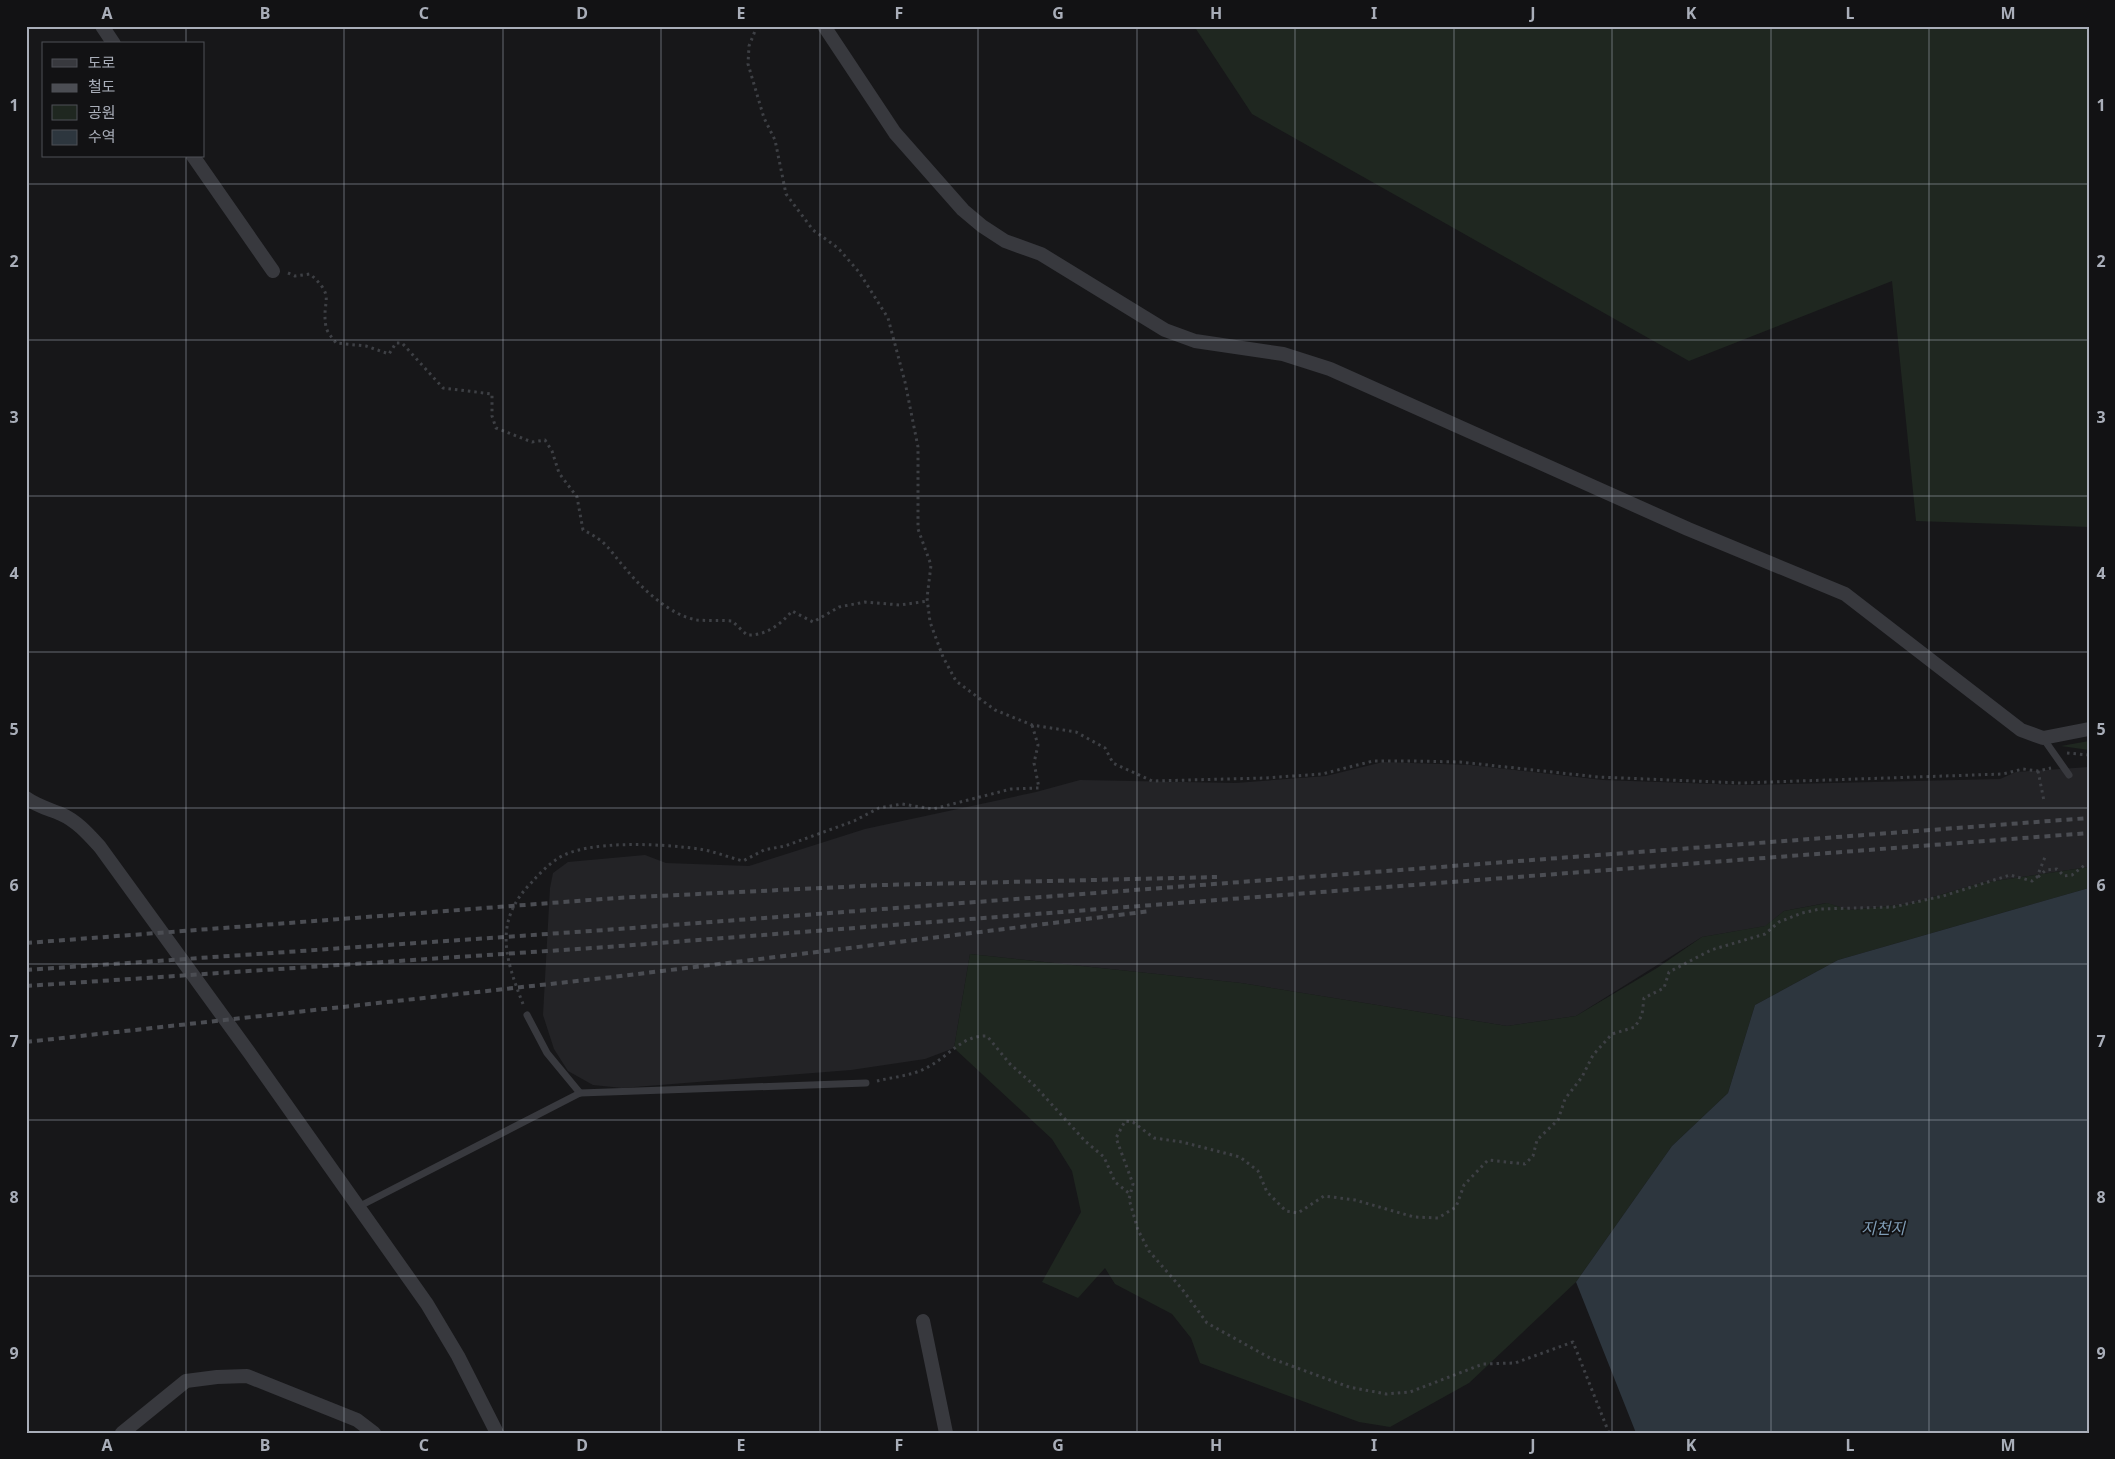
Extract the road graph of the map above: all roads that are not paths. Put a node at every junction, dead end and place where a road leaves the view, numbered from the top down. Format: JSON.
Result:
{"nodes":[{"id":1,"x":102,"y":26,"type":"edge"},
{"id":2,"x":824,"y":26,"type":"edge"},
{"id":3,"x":113,"y":42,"type":"edge"},
{"id":4,"x":194,"y":158,"type":"edge"},
{"id":5,"x":273,"y":271,"type":"road end"},
{"id":6,"x":2089,"y":729,"type":"edge"},
{"id":7,"x":2043,"y":738,"type":"junction"},
{"id":8,"x":2069,"y":775,"type":"dead end"},
{"id":9,"x":26,"y":798,"type":"edge"},
{"id":10,"x":527,"y":1015,"type":"road end"},
{"id":11,"x":866,"y":1082,"type":"road end"},
{"id":12,"x":580,"y":1094,"type":"junction"},
{"id":13,"x":358,"y":1207,"type":"junction"},
{"id":14,"x":923,"y":1321,"type":"dead end"},
{"id":15,"x":122,"y":1433,"type":"edge"},
{"id":16,"x":374,"y":1433,"type":"edge"},
{"id":17,"x":497,"y":1433,"type":"edge"},
{"id":18,"x":946,"y":1433,"type":"edge"}],
"edges":[{"from":1,"to":3,"type":"street"},
{"from":2,"to":7,"type":"street"},
{"from":4,"to":5,"type":"street"},
{"from":6,"to":7,"type":"street"},
{"from":7,"to":8,"type":"lane"},
{"from":9,"to":13,"type":"street"},
{"from":10,"to":12,"type":"lane"},
{"from":11,"to":12,"type":"lane"},
{"from":12,"to":13,"type":"lane"},
{"from":13,"to":17,"type":"street"},
{"from":14,"to":18,"type":"street"},
{"from":15,"to":16,"type":"street"}]}
